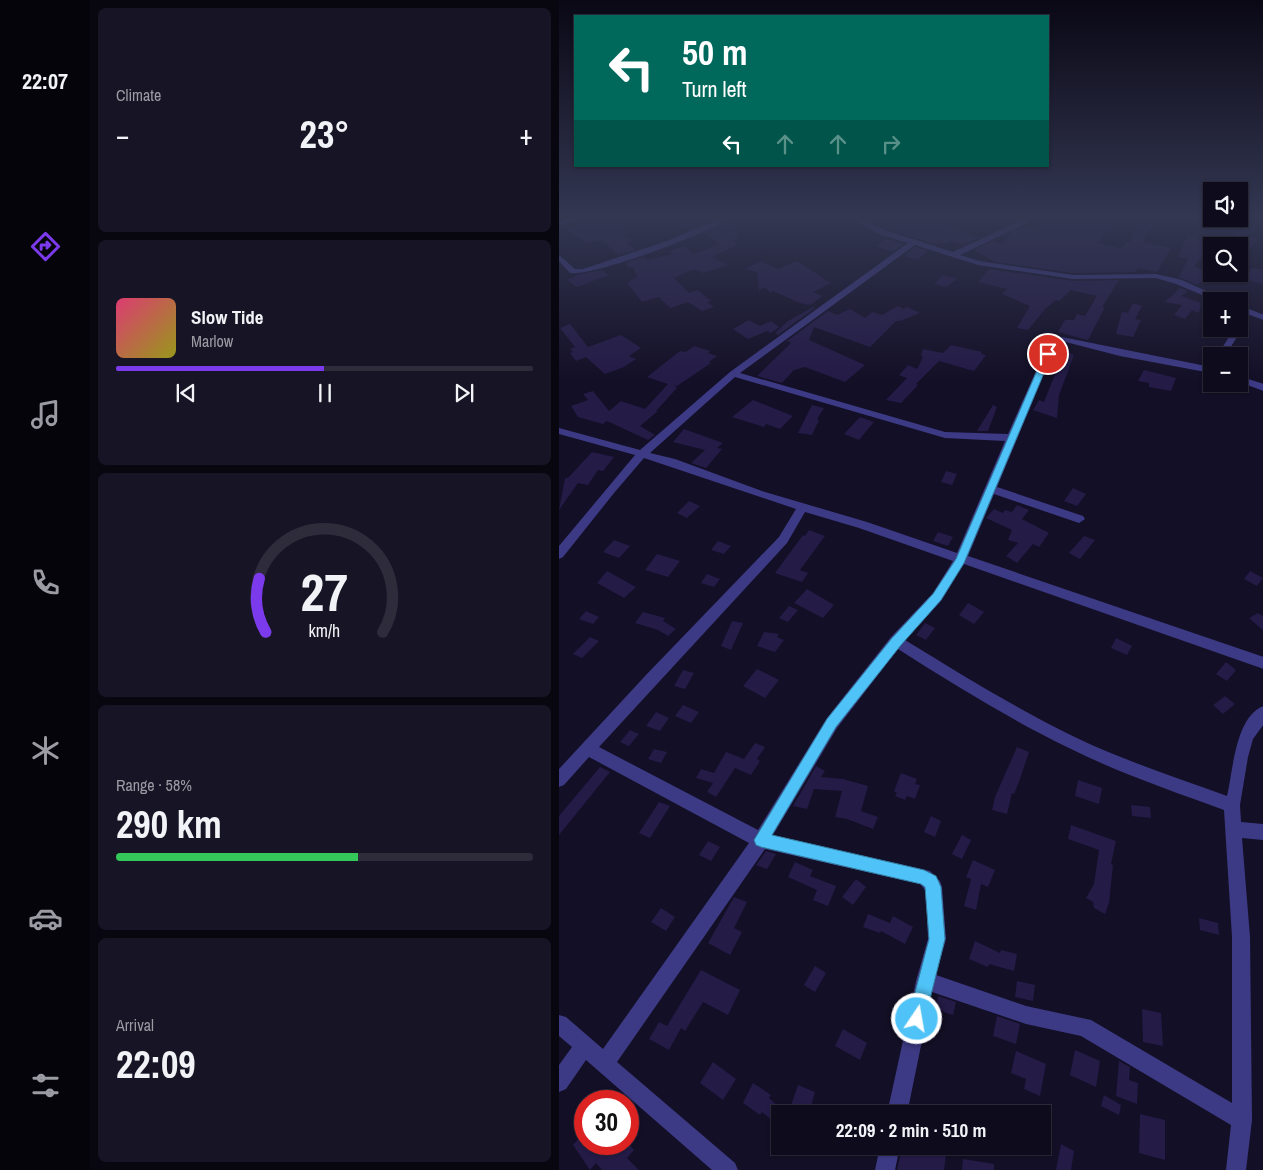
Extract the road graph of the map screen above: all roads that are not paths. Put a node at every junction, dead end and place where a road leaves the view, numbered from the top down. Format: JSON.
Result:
{"nodes":[{"id":1,"x":573,"y":271,"type":"edge"},
{"id":2,"x":585,"y":271,"type":"edge"},
{"id":3,"x":875,"y":271,"type":"edge"},
{"id":4,"x":1029,"y":271,"type":"edge"},
{"id":5,"x":1203,"y":292,"type":"edge"},
{"id":6,"x":1248,"y":312,"type":"edge"},
{"id":7,"x":1263,"y":318,"type":"edge"},
{"id":8,"x":1203,"y":369,"type":"edge"},
{"id":9,"x":733,"y":374,"type":"junction"},
{"id":10,"x":1248,"y":382,"type":"edge"},
{"id":11,"x":1263,"y":388,"type":"edge"},
{"id":12,"x":559,"y":431,"type":"edge"},
{"id":13,"x":1013,"y":438,"type":"junction"},
{"id":14,"x":642,"y":454,"type":"junction"},
{"id":15,"x":992,"y":489,"type":"junction"},
{"id":16,"x":802,"y":508,"type":"junction"},
{"id":17,"x":1079,"y":519,"type":"dead end"},
{"id":18,"x":559,"y":554,"type":"edge"},
{"id":19,"x":961,"y":560,"type":"junction"},
{"id":20,"x":896,"y":642,"type":"junction"},
{"id":21,"x":1263,"y":663,"type":"edge"},
{"id":22,"x":1263,"y":712,"type":"edge"},
{"id":23,"x":588,"y":749,"type":"junction"},
{"id":24,"x":559,"y":780,"type":"edge"},
{"id":25,"x":1232,"y":805,"type":"junction"},
{"id":26,"x":1233,"y":829,"type":"junction"},
{"id":27,"x":1263,"y":832,"type":"edge"},
{"id":28,"x":761,"y":840,"type":"junction"},
{"id":29,"x":925,"y":982,"type":"junction"},
{"id":30,"x":559,"y":1024,"type":"edge"},
{"id":31,"x":585,"y":1045,"type":"junction"},
{"id":32,"x":605,"y":1063,"type":"junction"},
{"id":33,"x":559,"y":1082,"type":"edge"},
{"id":34,"x":899,"y":1105,"type":"edge"},
{"id":35,"x":1242,"y":1120,"type":"junction"},
{"id":36,"x":888,"y":1155,"type":"edge"},
{"id":37,"x":728,"y":1170,"type":"edge"},
{"id":38,"x":885,"y":1170,"type":"edge"},
{"id":39,"x":1237,"y":1170,"type":"edge"}],
"edges":[{"from":1,"to":2,"type":"street"},
{"from":3,"to":9,"type":"street"},
{"from":4,"to":5,"type":"street"},
{"from":6,"to":7,"type":"street"},
{"from":8,"to":13,"type":"street"},
{"from":9,"to":13,"type":"street"},
{"from":9,"to":14,"type":"street"},
{"from":10,"to":11,"type":"street"},
{"from":12,"to":14,"type":"street"},
{"from":13,"to":15,"type":"street"},
{"from":14,"to":16,"type":"street"},
{"from":14,"to":18,"type":"street"},
{"from":15,"to":17,"type":"street"},
{"from":15,"to":19,"type":"street"},
{"from":16,"to":19,"type":"street"},
{"from":16,"to":23,"type":"street"},
{"from":19,"to":20,"type":"street"},
{"from":19,"to":21,"type":"street"},
{"from":20,"to":25,"type":"street"},
{"from":20,"to":28,"type":"street"},
{"from":22,"to":25,"type":"street"},
{"from":23,"to":24,"type":"street"},
{"from":23,"to":28,"type":"street"},
{"from":25,"to":26,"type":"street"},
{"from":26,"to":27,"type":"street"},
{"from":26,"to":35,"type":"street"},
{"from":28,"to":29,"type":"street"},
{"from":28,"to":32,"type":"street"},
{"from":29,"to":34,"type":"street"},
{"from":29,"to":35,"type":"street"},
{"from":30,"to":31,"type":"street"},
{"from":31,"to":32,"type":"street"},
{"from":31,"to":33,"type":"street"},
{"from":32,"to":37,"type":"street"},
{"from":35,"to":39,"type":"street"},
{"from":36,"to":38,"type":"street"}]}
